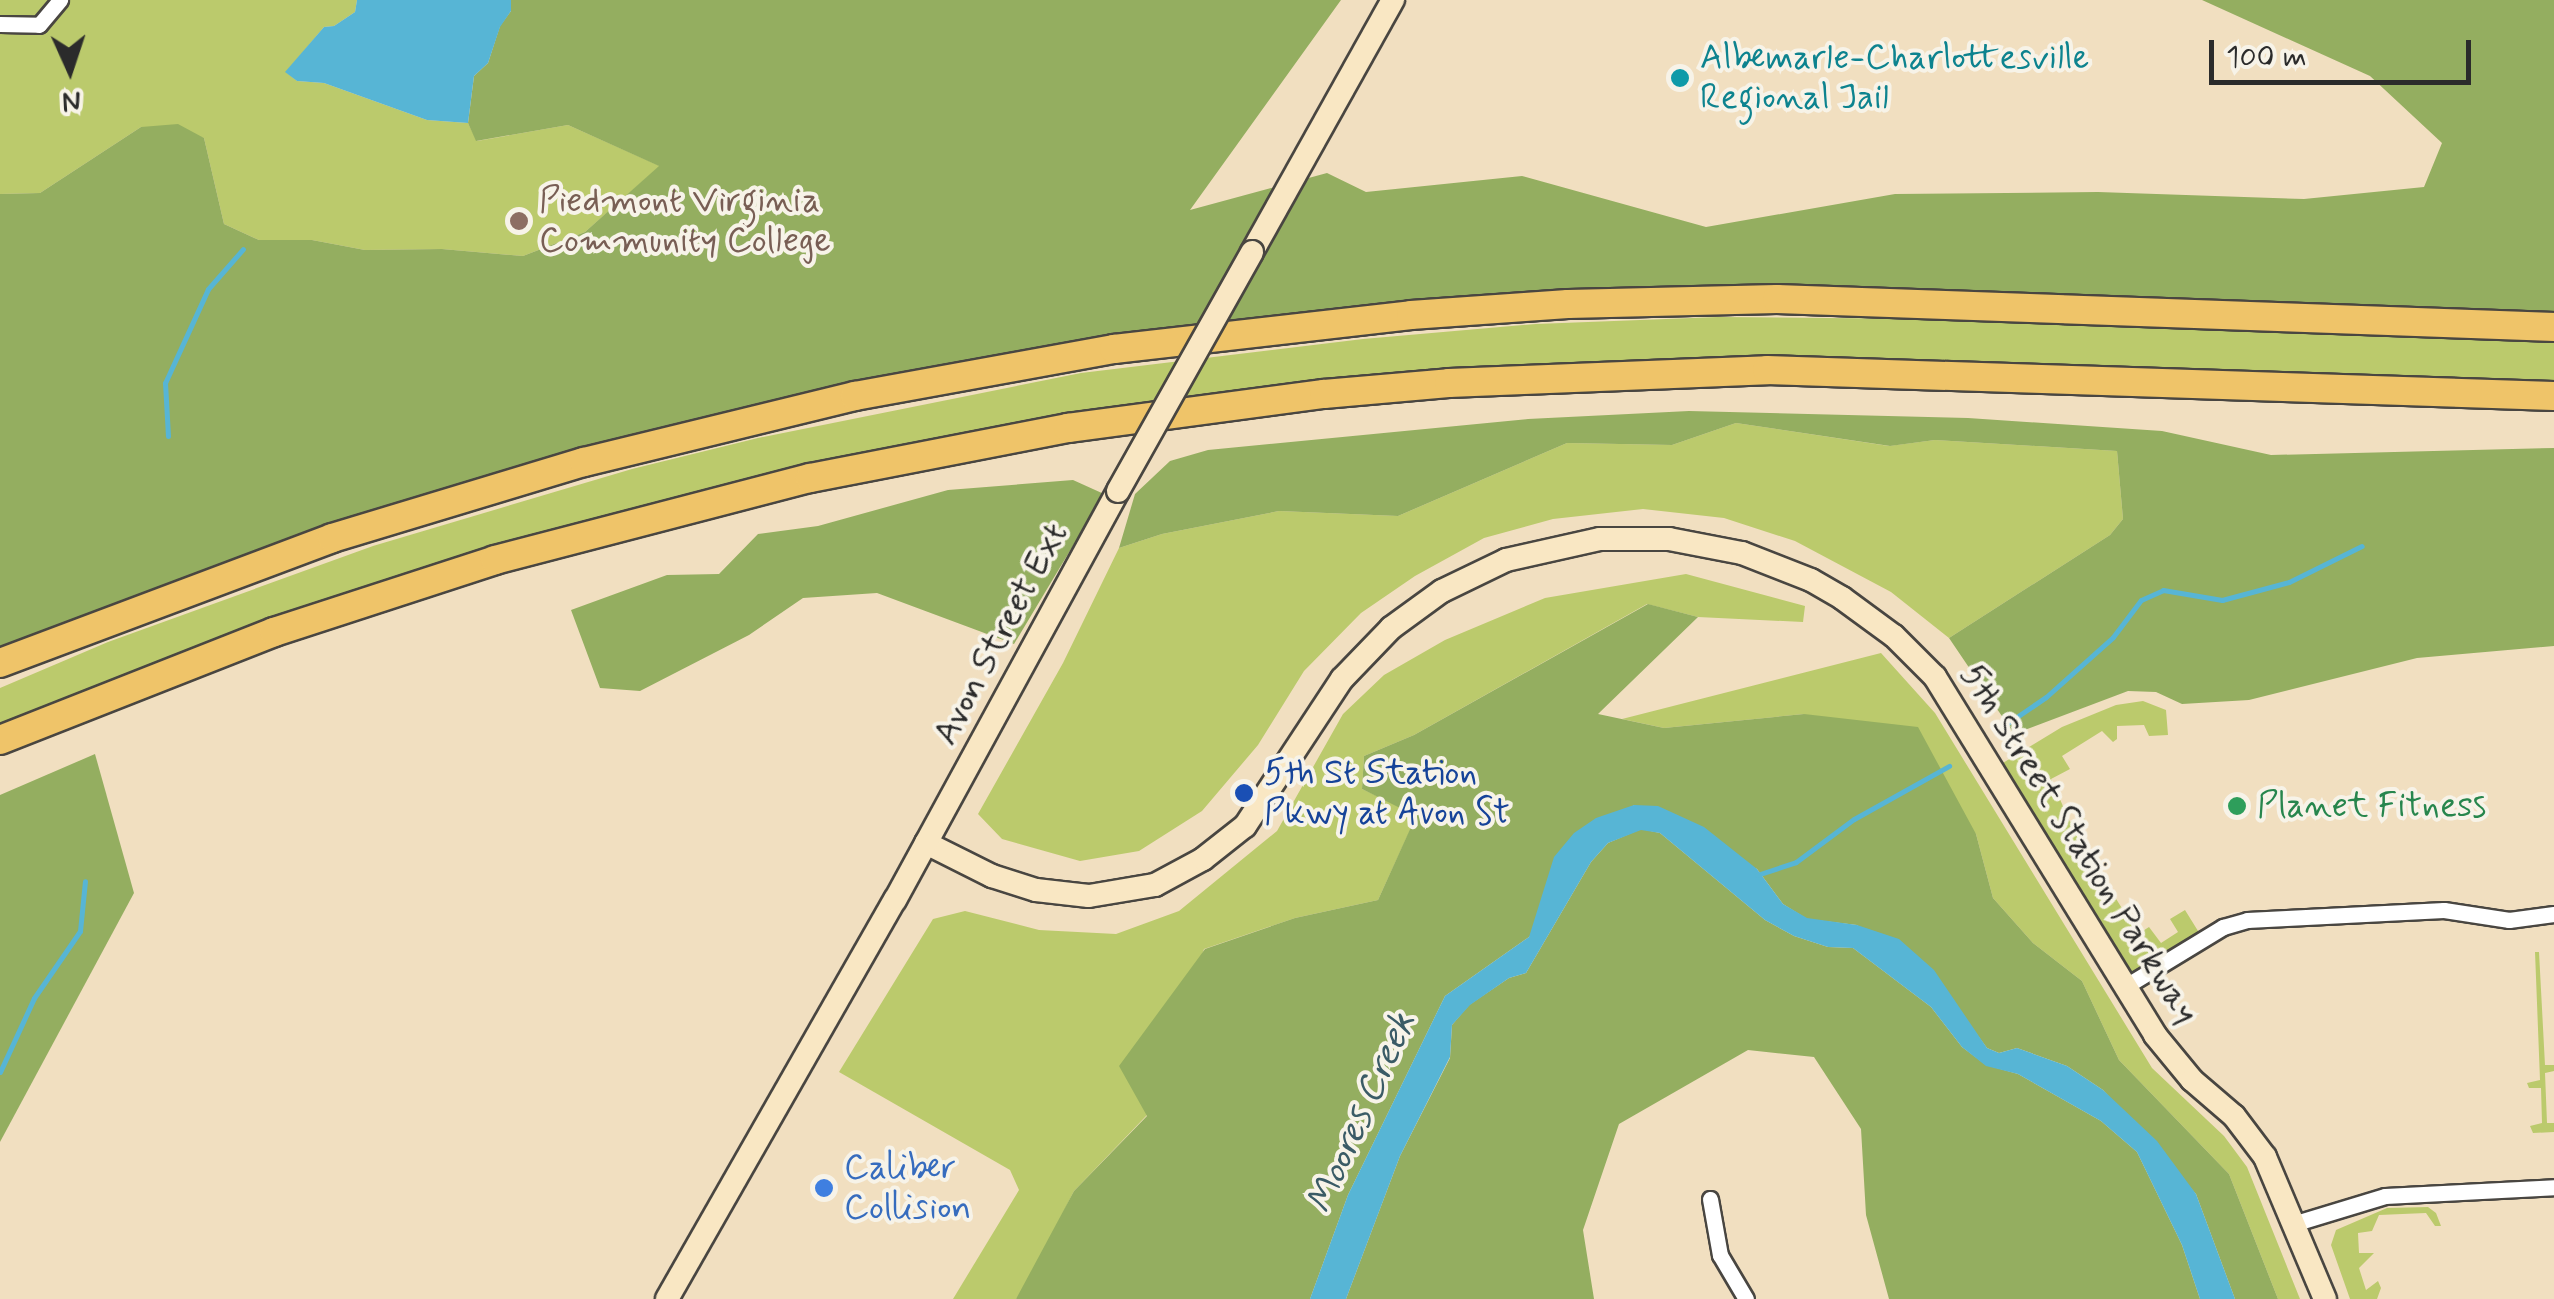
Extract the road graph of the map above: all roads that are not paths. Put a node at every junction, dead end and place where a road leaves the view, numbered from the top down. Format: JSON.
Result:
{"nodes":[{"id":1,"x":60,"y":0,"type":"edge"},
{"id":2,"x":1393,"y":0,"type":"edge"},
{"id":3,"x":0,"y":24,"type":"edge"},
{"id":4,"x":2554,"y":327,"type":"edge"},
{"id":5,"x":2554,"y":396,"type":"edge"},
{"id":6,"x":0,"y":663,"type":"edge"},
{"id":7,"x":0,"y":740,"type":"edge"},
{"id":8,"x":926,"y":843,"type":"junction"},
{"id":9,"x":2554,"y":914,"type":"edge"},
{"id":10,"x":2126,"y":986,"type":"junction"},
{"id":11,"x":2554,"y":1187,"type":"edge"},
{"id":12,"x":1710,"y":1199,"type":"dead end"},
{"id":13,"x":2296,"y":1224,"type":"junction"},
{"id":14,"x":666,"y":1299,"type":"edge"},
{"id":15,"x":1746,"y":1299,"type":"edge"},
{"id":16,"x":2325,"y":1299,"type":"edge"}],
"edges":[{"from":1,"to":3,"type":"street"},
{"from":2,"to":8,"type":"street","name":"Avon Street Ext","bridge":true},
{"from":4,"to":6,"type":"highway"},
{"from":5,"to":7,"type":"highway"},
{"from":8,"to":10,"type":"street","name":"5th Street Station Parkway"},
{"from":8,"to":14,"type":"street","name":"Avon Street Ext"},
{"from":9,"to":10,"type":"street"},
{"from":10,"to":13,"type":"street","name":"5th Street Station Parkway"},
{"from":11,"to":13,"type":"street"},
{"from":12,"to":15,"type":"street"},
{"from":13,"to":16,"type":"street","name":"5th Street Station Parkway"}]}
